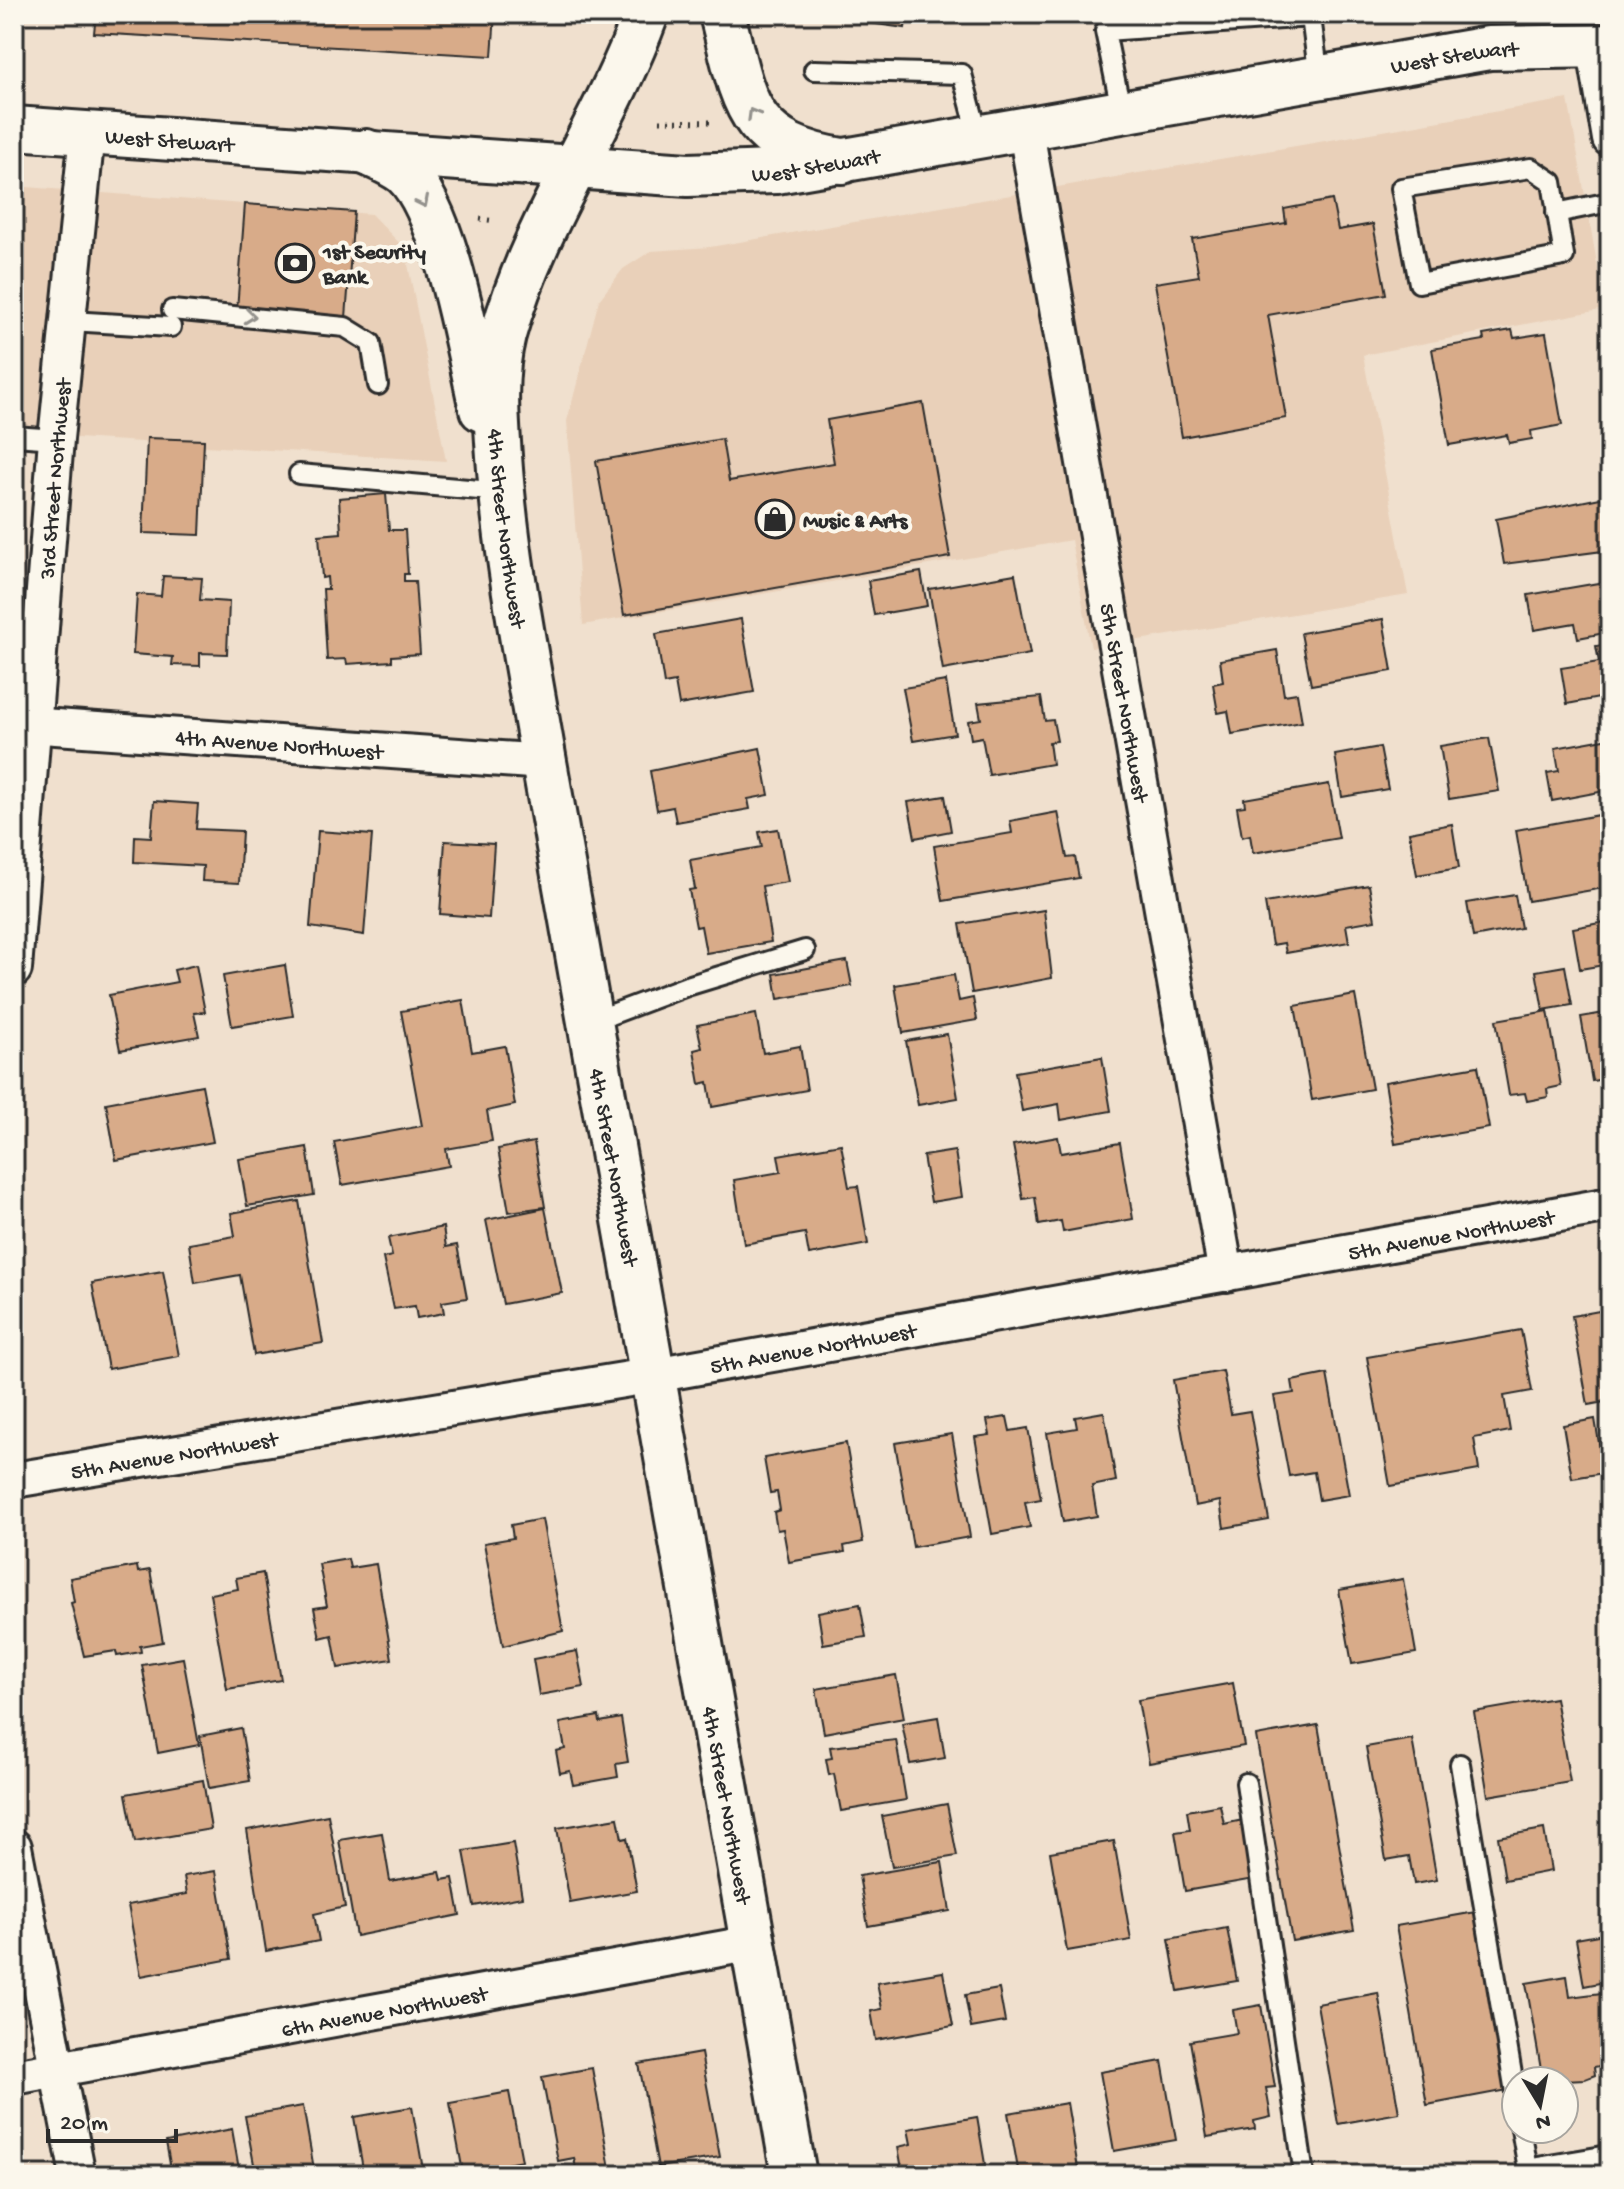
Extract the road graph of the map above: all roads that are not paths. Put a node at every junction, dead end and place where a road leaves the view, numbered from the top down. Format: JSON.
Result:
{"nodes":[{"id":1,"x":646,"y":14,"type":"edge"},
{"id":2,"x":722,"y":14,"type":"edge"},
{"id":3,"x":1602,"y":45,"type":"edge"},
{"id":4,"x":814,"y":70,"type":"dead end"},
{"id":5,"x":1319,"y":78,"type":"junction"},
{"id":6,"x":1122,"y":114,"type":"junction"},
{"id":7,"x":14,"y":128,"type":"edge"},
{"id":8,"x":1026,"y":131,"type":"junction"},
{"id":9,"x":87,"y":133,"type":"junction"},
{"id":10,"x":979,"y":138,"type":"junction"},
{"id":11,"x":1610,"y":139,"type":"edge"},
{"id":12,"x":366,"y":152,"type":"junction"},
{"id":13,"x":842,"y":161,"type":"junction"},
{"id":14,"x":577,"y":167,"type":"junction"},
{"id":15,"x":1610,"y":202,"type":"edge"},
{"id":16,"x":1556,"y":213,"type":"junction"},
{"id":17,"x":70,"y":321,"type":"junction"},
{"id":18,"x":378,"y":385,"type":"dead end"},
{"id":19,"x":14,"y":436,"type":"edge"},
{"id":20,"x":56,"y":439,"type":"junction"},
{"id":21,"x":299,"y":474,"type":"dead end"},
{"id":22,"x":502,"y":492,"type":"junction"},
{"id":23,"x":25,"y":725,"type":"edge"},
{"id":24,"x":544,"y":762,"type":"junction"},
{"id":25,"x":805,"y":950,"type":"dead end"},
{"id":26,"x":14,"y":969,"type":"edge"},
{"id":27,"x":591,"y":1022,"type":"junction"},
{"id":28,"x":1610,"y":1205,"type":"edge"},
{"id":29,"x":1226,"y":1274,"type":"junction"},
{"id":30,"x":654,"y":1375,"type":"junction"},
{"id":31,"x":14,"y":1480,"type":"edge"},
{"id":32,"x":1460,"y":1764,"type":"dead end"},
{"id":33,"x":1246,"y":1783,"type":"dead end"},
{"id":34,"x":14,"y":1847,"type":"edge"},
{"id":35,"x":753,"y":1943,"type":"junction"},
{"id":36,"x":1510,"y":2065,"type":"edge"},
{"id":37,"x":59,"y":2068,"type":"junction"},
{"id":38,"x":14,"y":2077,"type":"edge"},
{"id":39,"x":1524,"y":2145,"type":"edge"},
{"id":40,"x":1610,"y":2163,"type":"edge"},
{"id":41,"x":78,"y":2175,"type":"edge"},
{"id":42,"x":794,"y":2175,"type":"edge"},
{"id":43,"x":1304,"y":2175,"type":"edge"},
{"id":44,"x":1529,"y":2175,"type":"edge"},
{"id":45,"x":1539,"y":2175,"type":"edge"}],
"edges":[{"from":1,"to":14,"type":"main road"},
{"from":13,"to":2,"type":"main road","one_way":true},
{"from":3,"to":5,"type":"street","name":"West Stewart"},
{"from":3,"to":11,"type":"street"},
{"from":4,"to":10,"type":"lane"},
{"from":5,"to":6,"type":"street","name":"West Stewart"},
{"from":5,"to":6,"type":"lane"},
{"from":6,"to":8,"type":"street","name":"West Stewart"},
{"from":7,"to":9,"type":"street","name":"West Stewart"},
{"from":8,"to":10,"type":"street","name":"West Stewart"},
{"from":8,"to":29,"type":"street","name":"5th Street Northwest"},
{"from":9,"to":12,"type":"street","name":"West Stewart"},
{"from":9,"to":17,"type":"street","name":"3rd Street Northwest"},
{"from":10,"to":13,"type":"street","name":"West Stewart"},
{"from":12,"to":14,"type":"street","name":"West Stewart"},
{"from":12,"to":22,"type":"main road","one_way":true},
{"from":13,"to":14,"type":"street","name":"West Stewart"},
{"from":14,"to":22,"type":"main road","name":"4th Street Northwest"},
{"from":15,"to":16,"type":"lane"},
{"from":16,"to":16,"type":"lane"},
{"from":17,"to":18,"type":"lane","one_way":true},
{"from":17,"to":20,"type":"street","name":"3rd Street Northwest"},
{"from":19,"to":20,"type":"lane"},
{"from":20,"to":23,"type":"street","name":"3rd Street Northwest"},
{"from":21,"to":22,"type":"lane"},
{"from":22,"to":24,"type":"main road","name":"4th Street Northwest"},
{"from":23,"to":24,"type":"street","name":"4th Avenue Northwest"},
{"from":23,"to":26,"type":"street","name":"3rd Street Northwest"},
{"from":24,"to":27,"type":"main road","name":"4th Street Northwest"},
{"from":25,"to":27,"type":"lane"},
{"from":27,"to":30,"type":"main road","name":"4th Street Northwest"},
{"from":28,"to":29,"type":"street","name":"5th Avenue Northwest"},
{"from":29,"to":30,"type":"street","name":"5th Avenue Northwest"},
{"from":30,"to":31,"type":"street","name":"5th Avenue Northwest"},
{"from":30,"to":35,"type":"main road","name":"4th Street Northwest"},
{"from":32,"to":36,"type":"lane"},
{"from":33,"to":43,"type":"lane"},
{"from":34,"to":37,"type":"street"},
{"from":35,"to":37,"type":"street","name":"6th Avenue Northwest"},
{"from":35,"to":42,"type":"main road","name":"4th Street Northwest"},
{"from":37,"to":38,"type":"street","name":"6th Avenue Northwest"},
{"from":37,"to":41,"type":"street"},
{"from":39,"to":44,"type":"lane"},
{"from":40,"to":45,"type":"street"}]}
